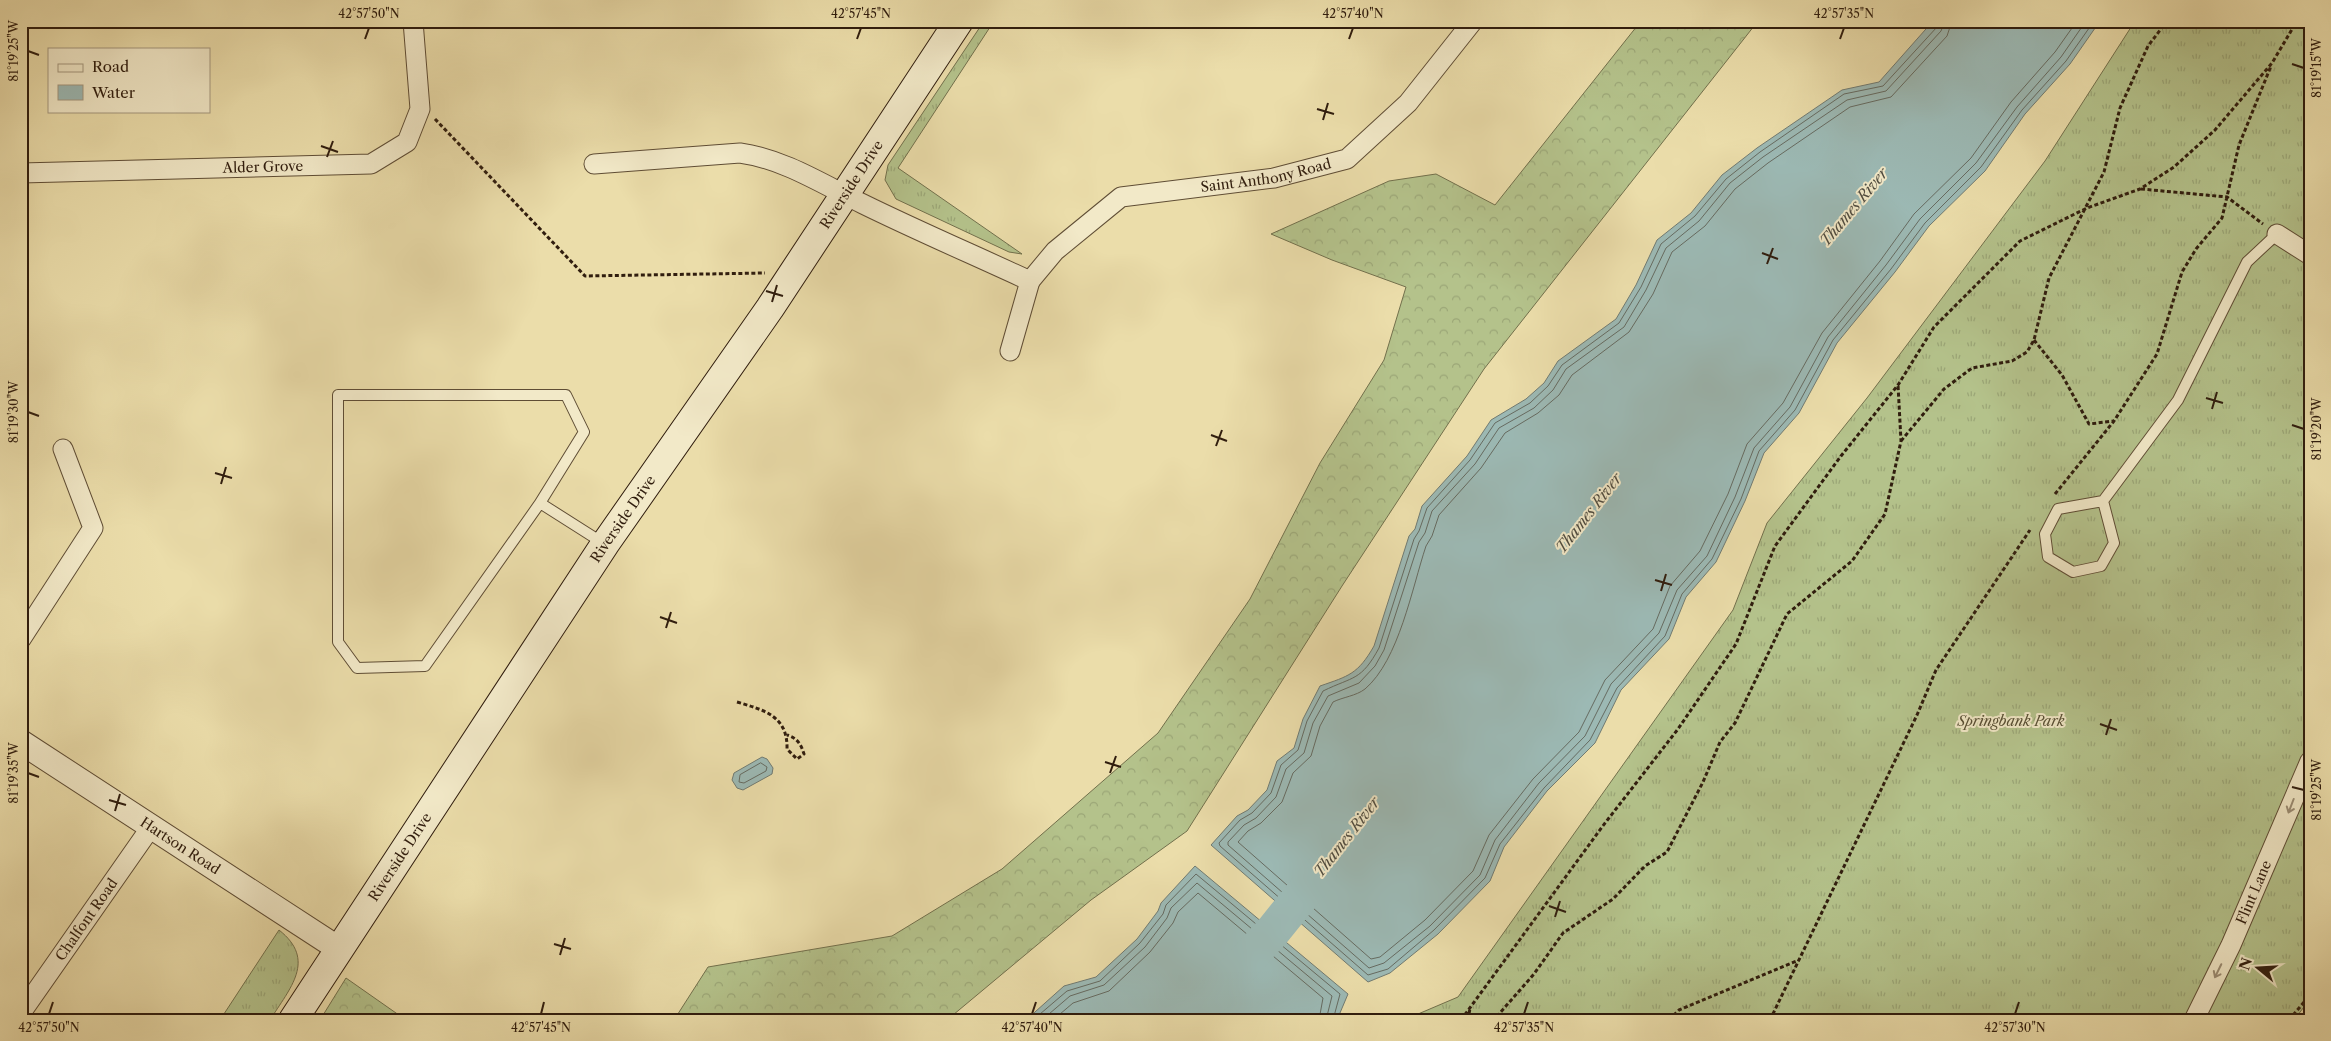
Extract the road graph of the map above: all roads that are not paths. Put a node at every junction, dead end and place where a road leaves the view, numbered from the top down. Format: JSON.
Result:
{"nodes":[{"id":1,"x":413,"y":21,"type":"edge"},
{"id":2,"x":959,"y":21,"type":"edge"},
{"id":3,"x":1472,"y":21,"type":"edge"},
{"id":4,"x":594,"y":164,"type":"dead end"},
{"id":5,"x":21,"y":173,"type":"edge"},
{"id":6,"x":844,"y":195,"type":"junction"},
{"id":7,"x":2277,"y":234,"type":"joint"},
{"id":8,"x":2310,"y":255,"type":"edge"},
{"id":9,"x":1030,"y":281,"type":"junction"},
{"id":10,"x":1010,"y":351,"type":"dead end"},
{"id":11,"x":63,"y":449,"type":"dead end"},
{"id":12,"x":2103,"y":501,"type":"junction"},
{"id":13,"x":540,"y":503,"type":"junction"},
{"id":14,"x":605,"y":544,"type":"junction"},
{"id":15,"x":21,"y":639,"type":"edge"},
{"id":16,"x":21,"y":742,"type":"edge"},
{"id":17,"x":2310,"y":761,"type":"edge"},
{"id":18,"x":151,"y":826,"type":"junction"},
{"id":19,"x":339,"y":949,"type":"junction"},
{"id":20,"x":21,"y":1013,"type":"edge"},
{"id":21,"x":293,"y":1020,"type":"edge"},
{"id":22,"x":2194,"y":1020,"type":"edge"}],
"edges":[{"from":1,"to":5,"type":"street","name":"Alder Grove"},
{"from":2,"to":6,"type":"main road","name":"Riverside Drive"},
{"from":3,"to":9,"type":"street","name":"Saint Anthony Road"},
{"from":4,"to":6,"type":"street"},
{"from":6,"to":9,"type":"street"},
{"from":6,"to":14,"type":"main road","name":"Riverside Drive"},
{"from":7,"to":8,"type":"street"},
{"from":7,"to":12,"type":"lane"},
{"from":9,"to":10,"type":"street","name":"Saint Anthony Road"},
{"from":11,"to":15,"type":"street"},
{"from":12,"to":12,"type":"lane"},
{"from":13,"to":13,"type":"lane"},
{"from":13,"to":14,"type":"lane"},
{"from":14,"to":19,"type":"main road","name":"Riverside Drive"},
{"from":16,"to":18,"type":"street","name":"Hartson Road"},
{"from":17,"to":22,"type":"street","name":"Flint Lane","one_way":true},
{"from":18,"to":19,"type":"street","name":"Hartson Road"},
{"from":18,"to":20,"type":"street","name":"Chalfont Road"},
{"from":19,"to":21,"type":"main road","name":"Riverside Drive"}]}
